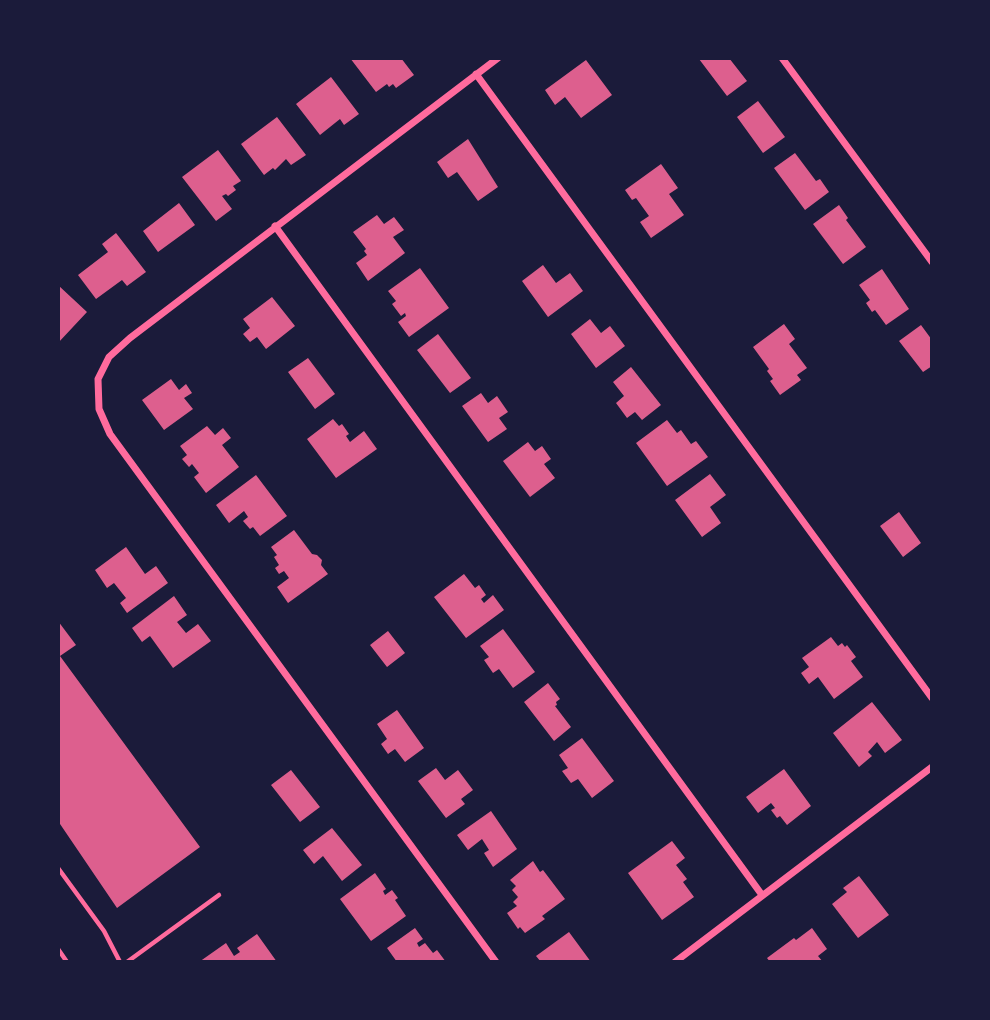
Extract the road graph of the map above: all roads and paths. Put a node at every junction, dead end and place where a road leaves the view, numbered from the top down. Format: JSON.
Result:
{"nodes":[{"id":1,"x":498,"y":58,"type":"edge"},
{"id":2,"x":782,"y":58,"type":"edge"},
{"id":3,"x":477,"y":74,"type":"junction"},
{"id":4,"x":275,"y":226,"type":"junction"},
{"id":5,"x":932,"y":262,"type":"edge"},
{"id":6,"x":932,"y":698,"type":"edge"},
{"id":7,"x":932,"y":767,"type":"edge"},
{"id":8,"x":58,"y":868,"type":"edge"},
{"id":9,"x":219,"y":895,"type":"dead end"},
{"id":10,"x":762,"y":895,"type":"junction"},
{"id":11,"x":58,"y":949,"type":"edge"},
{"id":12,"x":67,"y":962,"type":"edge"},
{"id":13,"x":120,"y":962,"type":"edge"},
{"id":14,"x":127,"y":962,"type":"edge"},
{"id":15,"x":496,"y":962,"type":"edge"},
{"id":16,"x":674,"y":962,"type":"edge"}],
"edges":[{"from":1,"to":3,"type":"street"},
{"from":2,"to":5,"type":"street"},
{"from":3,"to":4,"type":"street"},
{"from":3,"to":6,"type":"street"},
{"from":4,"to":10,"type":"street"},
{"from":4,"to":15,"type":"street"},
{"from":7,"to":10,"type":"street"},
{"from":8,"to":13,"type":"lane"},
{"from":9,"to":14,"type":"lane"},
{"from":10,"to":16,"type":"street"},
{"from":11,"to":12,"type":"lane"}]}
